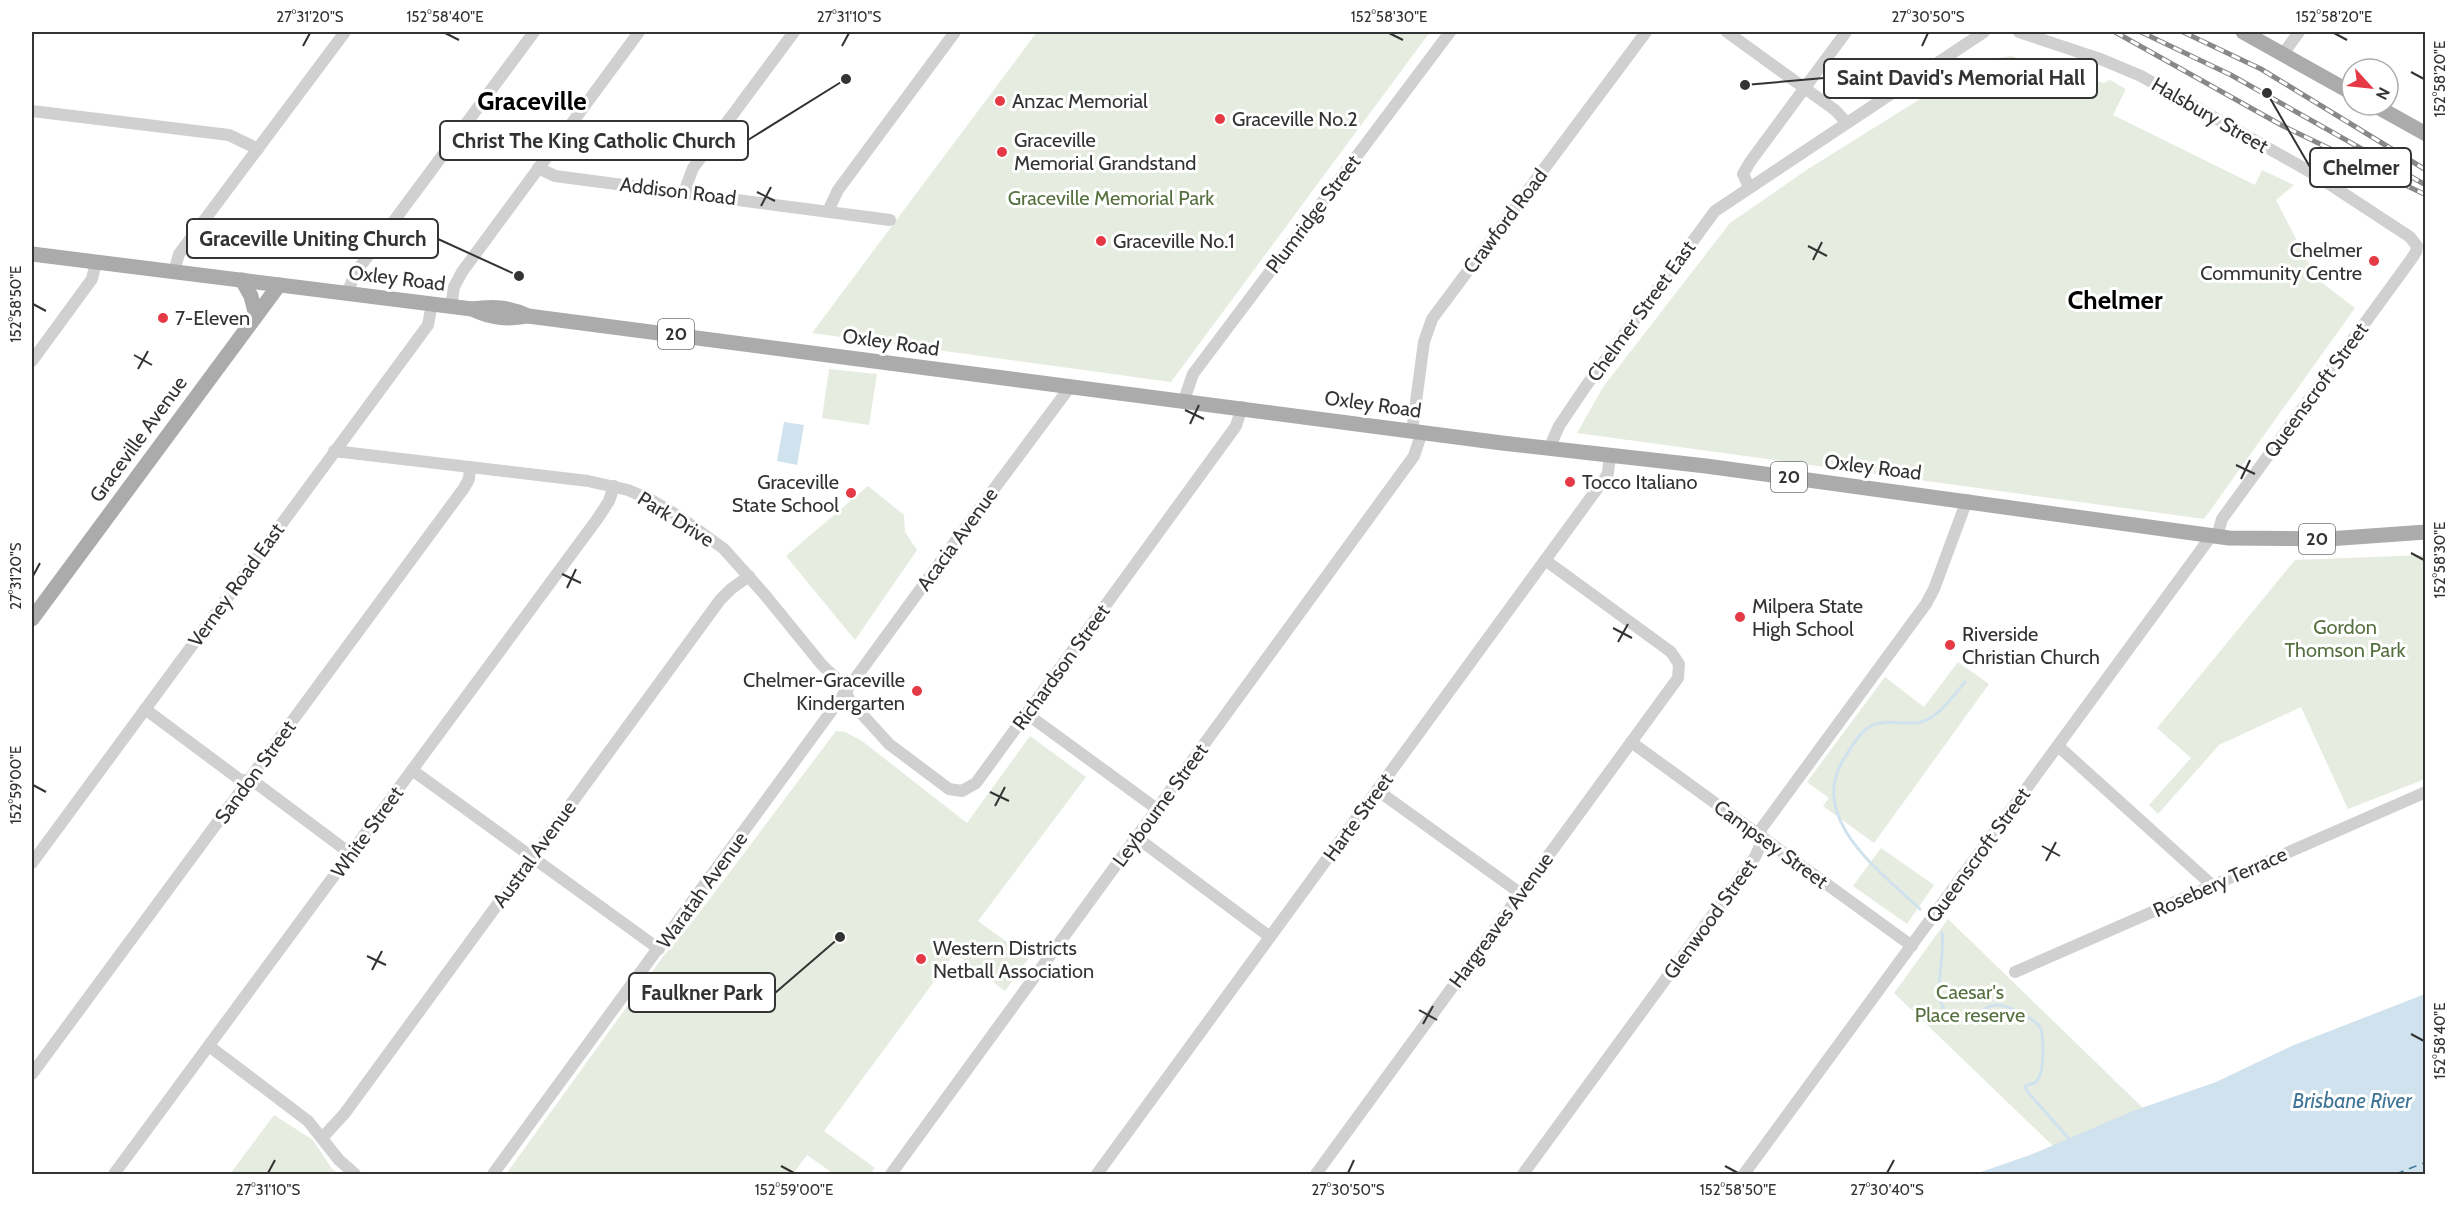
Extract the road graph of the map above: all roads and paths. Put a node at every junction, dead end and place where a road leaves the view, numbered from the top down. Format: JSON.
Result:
{"nodes":[{"id":1,"x":345,"y":32,"type":"edge"},
{"id":2,"x":534,"y":32,"type":"edge"},
{"id":3,"x":639,"y":32,"type":"edge"},
{"id":4,"x":794,"y":32,"type":"edge"},
{"id":5,"x":955,"y":32,"type":"edge"},
{"id":6,"x":1450,"y":32,"type":"edge"},
{"id":7,"x":1646,"y":32,"type":"edge"},
{"id":8,"x":1727,"y":32,"type":"edge"},
{"id":9,"x":1846,"y":32,"type":"edge"},
{"id":10,"x":1984,"y":32,"type":"edge"},
{"id":11,"x":2019,"y":32,"type":"edge"},
{"id":12,"x":2243,"y":32,"type":"edge"},
{"id":13,"x":2299,"y":32,"type":"edge"},
{"id":14,"x":2283,"y":54,"type":"junction"},
{"id":15,"x":2340,"y":86,"type":"edge"},
{"id":16,"x":1804,"y":88,"type":"junction"},
{"id":17,"x":32,"y":111,"type":"edge"},
{"id":18,"x":2396,"y":117,"type":"edge"},
{"id":19,"x":1846,"y":122,"type":"junction"},
{"id":20,"x":2426,"y":134,"type":"edge"},
{"id":21,"x":258,"y":149,"type":"junction"},
{"id":22,"x":538,"y":168,"type":"junction"},
{"id":23,"x":1749,"y":187,"type":"junction"},
{"id":24,"x":684,"y":192,"type":"junction"},
{"id":25,"x":828,"y":212,"type":"junction"},
{"id":26,"x":890,"y":220,"type":"dead end"},
{"id":27,"x":2417,"y":246,"type":"joint"},
{"id":28,"x":32,"y":254,"type":"edge"},
{"id":29,"x":96,"y":262,"type":"junction"},
{"id":30,"x":174,"y":272,"type":"junction"},
{"id":31,"x":242,"y":280,"type":"junction"},
{"id":32,"x":279,"y":285,"type":"junction"},
{"id":33,"x":347,"y":293,"type":"junction"},
{"id":34,"x":432,"y":304,"type":"junction"},
{"id":35,"x":451,"y":306,"type":"junction"},
{"id":36,"x":256,"y":316,"type":"junction"},
{"id":37,"x":32,"y":361,"type":"edge"},
{"id":38,"x":1071,"y":387,"type":"junction"},
{"id":39,"x":1184,"y":399,"type":"junction"},
{"id":40,"x":1242,"y":408,"type":"junction"},
{"id":41,"x":1417,"y":432,"type":"junction"},
{"id":42,"x":1549,"y":449,"type":"junction"},
{"id":43,"x":334,"y":451,"type":"junction"},
{"id":44,"x":1610,"y":455,"type":"junction"},
{"id":45,"x":470,"y":467,"type":"junction"},
{"id":46,"x":614,"y":486,"type":"junction"},
{"id":47,"x":1967,"y":500,"type":"junction"},
{"id":48,"x":2426,"y":532,"type":"edge"},
{"id":49,"x":2215,"y":536,"type":"junction"},
{"id":50,"x":1545,"y":560,"type":"junction"},
{"id":51,"x":749,"y":576,"type":"junction"},
{"id":52,"x":32,"y":619,"type":"edge"},
{"id":53,"x":846,"y":693,"type":"junction"},
{"id":54,"x":145,"y":709,"type":"junction"},
{"id":55,"x":1027,"y":714,"type":"junction"},
{"id":56,"x":1631,"y":742,"type":"junction"},
{"id":57,"x":2058,"y":746,"type":"junction"},
{"id":58,"x":412,"y":770,"type":"junction"},
{"id":59,"x":248,"y":781,"type":"junction"},
{"id":60,"x":1377,"y":790,"type":"junction"},
{"id":61,"x":2426,"y":792,"type":"edge"},
{"id":62,"x":1157,"y":809,"type":"junction"},
{"id":63,"x":1136,"y":837,"type":"junction"},
{"id":64,"x":1761,"y":837,"type":"junction"},
{"id":65,"x":351,"y":854,"type":"junction"},
{"id":66,"x":532,"y":857,"type":"junction"},
{"id":67,"x":32,"y":863,"type":"edge"},
{"id":68,"x":2213,"y":886,"type":"junction"},
{"id":69,"x":1520,"y":893,"type":"junction"},
{"id":70,"x":1270,"y":937,"type":"junction"},
{"id":71,"x":1912,"y":946,"type":"junction"},
{"id":72,"x":658,"y":949,"type":"junction"},
{"id":73,"x":2015,"y":972,"type":"dead end"},
{"id":74,"x":209,"y":1046,"type":"junction"},
{"id":75,"x":32,"y":1074,"type":"edge"},
{"id":76,"x":323,"y":1137,"type":"junction"},
{"id":77,"x":114,"y":1174,"type":"edge"},
{"id":78,"x":355,"y":1174,"type":"edge"},
{"id":79,"x":493,"y":1174,"type":"edge"},
{"id":80,"x":891,"y":1174,"type":"edge"},
{"id":81,"x":1096,"y":1174,"type":"edge"},
{"id":82,"x":1316,"y":1174,"type":"edge"},
{"id":83,"x":1523,"y":1174,"type":"edge"},
{"id":84,"x":1744,"y":1174,"type":"edge"}],
"edges":[{"from":1,"to":21,"type":"street"},
{"from":2,"to":33,"type":"street"},
{"from":3,"to":22,"type":"street"},
{"from":4,"to":24,"type":"street"},
{"from":5,"to":25,"type":"street"},
{"from":6,"to":39,"type":"street","name":"Plumridge Street"},
{"from":7,"to":41,"type":"street","name":"Crawford Road"},
{"from":8,"to":16,"type":"street"},
{"from":9,"to":16,"type":"street"},
{"from":10,"to":19,"type":"street","name":"Chelmer Street East"},
{"from":11,"to":27,"type":"street","name":"Halsbury Street"},
{"from":12,"to":14,"type":"main road"},
{"from":13,"to":14,"type":"street"},
{"from":14,"to":15,"type":"main road"},
{"from":16,"to":19,"type":"street"},
{"from":16,"to":23,"type":"street"},
{"from":17,"to":21,"type":"street"},
{"from":18,"to":20,"type":"main road"},
{"from":19,"to":23,"type":"street","name":"Chelmer Street East"},
{"from":21,"to":30,"type":"street"},
{"from":22,"to":24,"type":"street","name":"Addison Road"},
{"from":22,"to":35,"type":"street"},
{"from":23,"to":42,"type":"street","name":"Chelmer Street East"},
{"from":24,"to":25,"type":"street","name":"Addison Road"},
{"from":25,"to":26,"type":"street","name":"Addison Road"},
{"from":27,"to":49,"type":"street","name":"Queenscroft Street"},
{"from":28,"to":29,"type":"main road","name":"Oxley Road","number":"20"},
{"from":29,"to":30,"type":"main road","name":"Oxley Road","number":"20"},
{"from":29,"to":37,"type":"street"},
{"from":30,"to":31,"type":"main road","name":"Oxley Road","number":"20"},
{"from":31,"to":32,"type":"main road","name":"Oxley Road","number":"20"},
{"from":31,"to":36,"type":"main road"},
{"from":32,"to":33,"type":"main road","name":"Oxley Road","number":"20"},
{"from":32,"to":36,"type":"main road","name":"Graceville Avenue"},
{"from":33,"to":34,"type":"main road","name":"Oxley Road","number":"20"},
{"from":34,"to":35,"type":"main road","name":"Oxley Road","number":"20"},
{"from":34,"to":43,"type":"street","name":"Verney Road East"},
{"from":35,"to":38,"type":"main road","name":"Oxley Road","number":"20"},
{"from":36,"to":52,"type":"main road","name":"Graceville Avenue"},
{"from":38,"to":39,"type":"main road","name":"Oxley Road","number":"20"},
{"from":38,"to":53,"type":"street","name":"Acacia Avenue"},
{"from":39,"to":40,"type":"main road","name":"Oxley Road","number":"20"},
{"from":40,"to":41,"type":"main road","name":"Oxley Road","number":"20"},
{"from":40,"to":55,"type":"street","name":"Richardson Street"},
{"from":41,"to":42,"type":"main road","name":"Oxley Road","number":"20"},
{"from":41,"to":62,"type":"street","name":"Leybourne Street"},
{"from":42,"to":44,"type":"main road","name":"Oxley Road","number":"20"},
{"from":43,"to":45,"type":"street","name":"Park Drive"},
{"from":43,"to":54,"type":"street","name":"Verney Road East"},
{"from":44,"to":47,"type":"main road","name":"Oxley Road","number":"20"},
{"from":44,"to":50,"type":"street","name":"Harte Street"},
{"from":45,"to":46,"type":"street","name":"Park Drive"},
{"from":45,"to":59,"type":"street","name":"Sandon Street"},
{"from":46,"to":51,"type":"street","name":"Park Drive"},
{"from":46,"to":58,"type":"street","name":"White Street"},
{"from":47,"to":49,"type":"main road","name":"Oxley Road","number":"20"},
{"from":47,"to":64,"type":"street","name":"Glenwood Street"},
{"from":48,"to":49,"type":"main road","number":"20"},
{"from":49,"to":57,"type":"street","name":"Queenscroft Street"},
{"from":50,"to":56,"type":"street","name":"Hargreaves Avenue"},
{"from":50,"to":60,"type":"street","name":"Harte Street"},
{"from":51,"to":53,"type":"street","name":"Park Drive"},
{"from":51,"to":66,"type":"street","name":"Austral Avenue"},
{"from":53,"to":55,"type":"street","name":"Richardson Street"},
{"from":53,"to":72,"type":"street","name":"Waratah Avenue"},
{"from":54,"to":59,"type":"street"},
{"from":54,"to":67,"type":"street","name":"Verney Road East"},
{"from":55,"to":62,"type":"street"},
{"from":56,"to":64,"type":"street","name":"Campsey Street"},
{"from":56,"to":69,"type":"street","name":"Hargreaves Avenue"},
{"from":57,"to":68,"type":"street"},
{"from":57,"to":71,"type":"street","name":"Queenscroft Street"},
{"from":58,"to":65,"type":"street","name":"White Street"},
{"from":58,"to":66,"type":"street"},
{"from":59,"to":65,"type":"street"},
{"from":59,"to":75,"type":"street","name":"Sandon Street"},
{"from":60,"to":69,"type":"street"},
{"from":60,"to":70,"type":"street","name":"Harte Street"},
{"from":61,"to":68,"type":"street","name":"Rosebery Terrace"},
{"from":62,"to":63,"type":"street","name":"Leybourne Street"},
{"from":63,"to":70,"type":"street"},
{"from":63,"to":80,"type":"street","name":"Leybourne Street"},
{"from":64,"to":71,"type":"street","name":"Campsey Street"},
{"from":64,"to":83,"type":"street","name":"Glenwood Street"},
{"from":65,"to":74,"type":"street","name":"White Street"},
{"from":66,"to":72,"type":"street"},
{"from":66,"to":76,"type":"street","name":"Austral Avenue"},
{"from":68,"to":73,"type":"street","name":"Rosebery Terrace"},
{"from":69,"to":82,"type":"street","name":"Hargreaves Avenue"},
{"from":70,"to":81,"type":"street","name":"Harte Street"},
{"from":71,"to":84,"type":"street","name":"Queenscroft Street"},
{"from":72,"to":79,"type":"street","name":"Waratah Avenue"},
{"from":74,"to":76,"type":"street"},
{"from":74,"to":77,"type":"street","name":"White Street"},
{"from":76,"to":78,"type":"street"}]}
